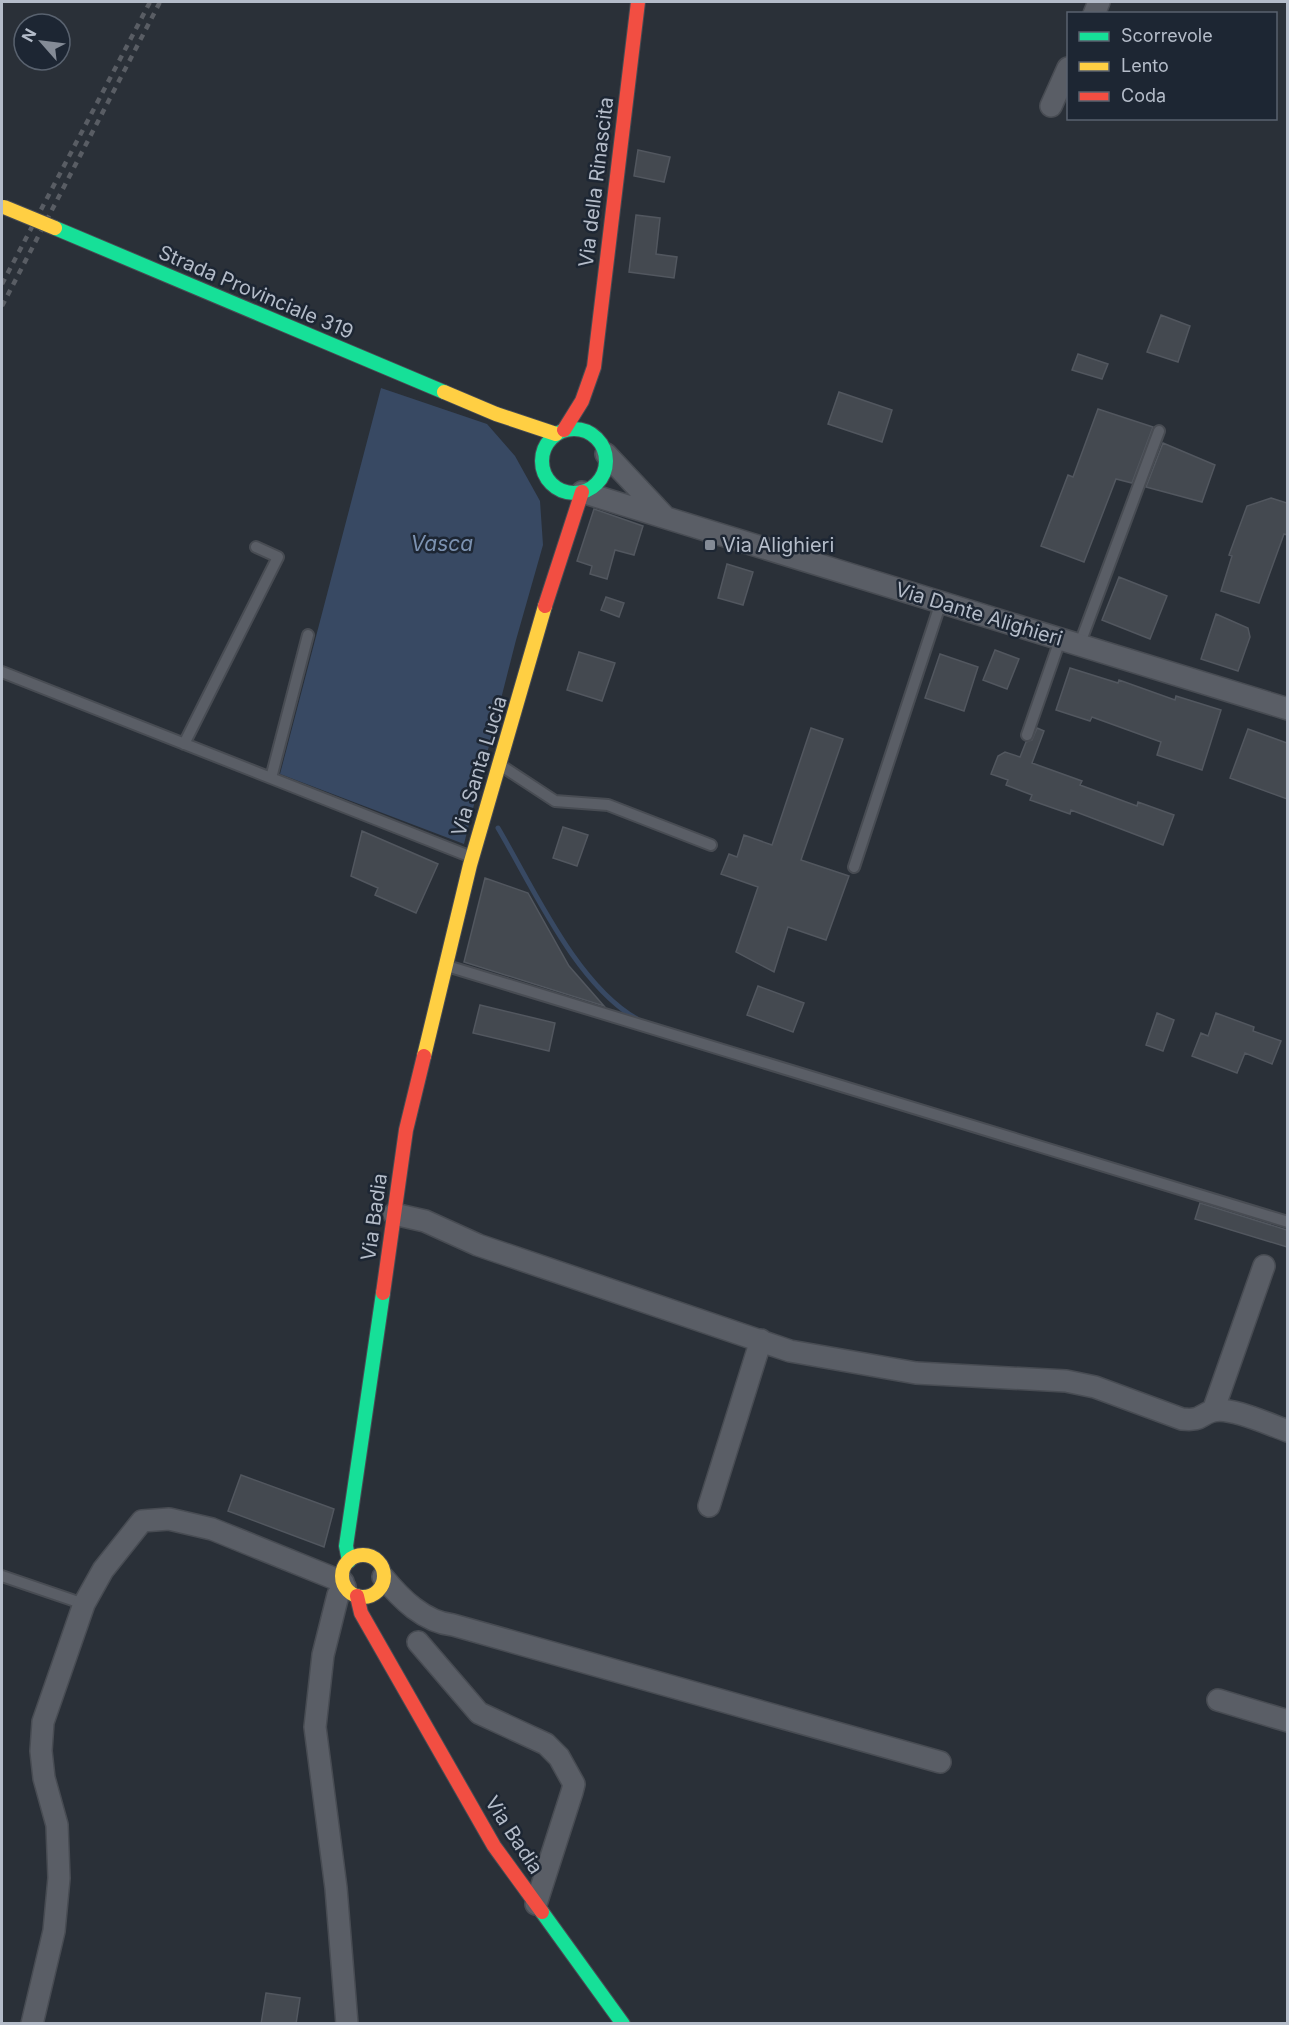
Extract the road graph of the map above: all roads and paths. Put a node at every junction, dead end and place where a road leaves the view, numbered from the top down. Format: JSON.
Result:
{"nodes":[{"id":1,"x":638,"y":2,"type":"edge"},
{"id":2,"x":1067,"y":70,"type":"edge"},
{"id":3,"x":1051,"y":106,"type":"dead end"},
{"id":4,"x":3,"y":207,"type":"edge"},
{"id":5,"x":594,"y":367,"type":"junction"},
{"id":6,"x":599,"y":397,"type":"dead end"},
{"id":7,"x":496,"y":414,"type":"junction"},
{"id":8,"x":601,"y":426,"type":"dead end"},
{"id":9,"x":1159,"y":431,"type":"dead end"},
{"id":10,"x":560,"y":432,"type":"junction"},
{"id":11,"x":519,"y":437,"type":"dead end"},
{"id":12,"x":604,"y":450,"type":"junction"},
{"id":13,"x":530,"y":451,"type":"dead end"},
{"id":14,"x":542,"y":465,"type":"junction"},
{"id":15,"x":548,"y":480,"type":"junction"},
{"id":16,"x":582,"y":492,"type":"junction"},
{"id":17,"x":551,"y":502,"type":"dead end"},
{"id":18,"x":669,"y":521,"type":"junction"},
{"id":19,"x":553,"y":534,"type":"dead end"},
{"id":20,"x":256,"y":547,"type":"dead end"},
{"id":21,"x":553,"y":579,"type":"junction"},
{"id":22,"x":941,"y":602,"type":"junction"},
{"id":23,"x":308,"y":635,"type":"dead end"},
{"id":24,"x":1070,"y":643,"type":"junction"},
{"id":25,"x":2,"y":672,"type":"edge"},
{"id":26,"x":1287,"y":709,"type":"edge"},
{"id":27,"x":1027,"y":735,"type":"dead end"},
{"id":28,"x":184,"y":744,"type":"junction"},
{"id":29,"x":500,"y":765,"type":"junction"},
{"id":30,"x":271,"y":778,"type":"junction"},
{"id":31,"x":711,"y":845,"type":"dead end"},
{"id":32,"x":472,"y":857,"type":"junction"},
{"id":33,"x":854,"y":867,"type":"dead end"},
{"id":34,"x":445,"y":965,"type":"junction"},
{"id":35,"x":394,"y":1214,"type":"junction"},
{"id":36,"x":1287,"y":1222,"type":"edge"},
{"id":37,"x":1264,"y":1266,"type":"dead end"},
{"id":38,"x":761,"y":1340,"type":"junction"},
{"id":39,"x":1213,"y":1411,"type":"junction"},
{"id":40,"x":1287,"y":1431,"type":"edge"},
{"id":41,"x":356,"y":1478,"type":"junction"},
{"id":42,"x":709,"y":1506,"type":"dead end"},
{"id":43,"x":366,"y":1520,"type":"dead end"},
{"id":44,"x":370,"y":1540,"type":"dead end"},
{"id":45,"x":2,"y":1576,"type":"edge"},
{"id":46,"x":348,"y":1582,"type":"junction"},
{"id":47,"x":378,"y":1590,"type":"junction"},
{"id":48,"x":84,"y":1604,"type":"junction"},
{"id":49,"x":439,"y":1624,"type":"junction"},
{"id":50,"x":418,"y":1642,"type":"junction"},
{"id":51,"x":388,"y":1658,"type":"junction"},
{"id":52,"x":1218,"y":1700,"type":"dead end"},
{"id":53,"x":1287,"y":1721,"type":"edge"},
{"id":54,"x":940,"y":1762,"type":"dead end"},
{"id":55,"x":536,"y":1904,"type":"junction"},
{"id":56,"x":32,"y":2024,"type":"edge"},
{"id":57,"x":346,"y":2024,"type":"edge"},
{"id":58,"x":623,"y":2024,"type":"edge"}],
"edges":[{"from":1,"to":5,"type":"main road","name":"Via della Rinascita"},
{"from":2,"to":3,"type":"street"},
{"from":4,"to":7,"type":"main road","name":"Strada Provinciale 319","bridge":true},
{"from":5,"to":6,"type":"main road","name":"Via della Rinascita"},
{"from":5,"to":10,"type":"main road","name":"Via della Rinascita"},
{"from":7,"to":10,"type":"main road","name":"Strada Provinciale 319"},
{"from":7,"to":11,"type":"main road"},
{"from":8,"to":12,"type":"main road"},
{"from":9,"to":24,"type":"lane"},
{"from":10,"to":12,"type":"main road"},
{"from":10,"to":14,"type":"main road"},
{"from":12,"to":16,"type":"main road"},
{"from":12,"to":18,"type":"street"},
{"from":13,"to":14,"type":"main road"},
{"from":14,"to":15,"type":"main road"},
{"from":15,"to":16,"type":"main road"},
{"from":15,"to":17,"type":"main road"},
{"from":16,"to":18,"type":"street","name":"Via Dante Alighieri"},
{"from":16,"to":21,"type":"main road","name":"Via Santa Lucia"},
{"from":18,"to":22,"type":"street","name":"Via Dante Alighieri"},
{"from":19,"to":21,"type":"main road","name":"Via Santa Lucia"},
{"from":20,"to":28,"type":"lane"},
{"from":21,"to":29,"type":"main road","name":"Via Santa Lucia"},
{"from":22,"to":24,"type":"street","name":"Via Dante Alighieri"},
{"from":22,"to":33,"type":"lane"},
{"from":23,"to":30,"type":"lane"},
{"from":24,"to":26,"type":"street","name":"Via Dante Alighieri"},
{"from":24,"to":27,"type":"lane"},
{"from":25,"to":28,"type":"lane"},
{"from":28,"to":30,"type":"lane"},
{"from":29,"to":31,"type":"lane"},
{"from":29,"to":32,"type":"main road","name":"Via Santa Lucia"},
{"from":30,"to":32,"type":"lane"},
{"from":32,"to":34,"type":"main road","name":"Via Santa Lucia"},
{"from":34,"to":35,"type":"main road","name":"Via Badia"},
{"from":34,"to":36,"type":"lane"},
{"from":35,"to":38,"type":"street"},
{"from":35,"to":41,"type":"main road","name":"Via Badia"},
{"from":37,"to":39,"type":"street"},
{"from":38,"to":39,"type":"street"},
{"from":38,"to":42,"type":"street"},
{"from":39,"to":40,"type":"street"},
{"from":41,"to":43,"type":"main road","name":"Via Badia"},
{"from":41,"to":46,"type":"main road","name":"Via Badia"},
{"from":44,"to":47,"type":"main road","name":"Via Badia"},
{"from":45,"to":48,"type":"lane"},
{"from":46,"to":47,"type":"main road"},
{"from":46,"to":47,"type":"main road"},
{"from":46,"to":48,"type":"street"},
{"from":46,"to":51,"type":"main road","name":"Via Badia"},
{"from":46,"to":57,"type":"street"},
{"from":47,"to":49,"type":"street"},
{"from":47,"to":51,"type":"main road","name":"Via Badia"},
{"from":48,"to":56,"type":"street"},
{"from":49,"to":50,"type":"street"},
{"from":49,"to":54,"type":"street"},
{"from":50,"to":51,"type":"street"},
{"from":50,"to":55,"type":"street"},
{"from":51,"to":55,"type":"main road","name":"Via Badia"},
{"from":52,"to":53,"type":"street"},
{"from":55,"to":58,"type":"main road","name":"Via Badia"}]}
